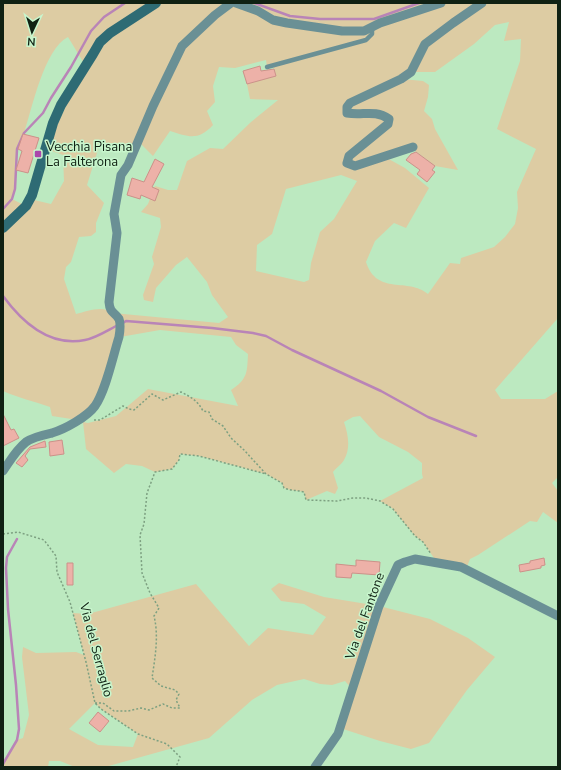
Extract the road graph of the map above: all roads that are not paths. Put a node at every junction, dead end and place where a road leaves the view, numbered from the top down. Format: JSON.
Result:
{"nodes":[{"id":1,"x":156,"y":3,"type":"edge"},
{"id":2,"x":231,"y":3,"type":"edge"},
{"id":3,"x":236,"y":3,"type":"edge"},
{"id":4,"x":441,"y":3,"type":"edge"},
{"id":5,"x":482,"y":3,"type":"edge"},
{"id":6,"x":372,"y":28,"type":"junction"},
{"id":7,"x":267,"y":67,"type":"dead end"},
{"id":8,"x":413,"y":148,"type":"dead end"},
{"id":9,"x":3,"y":228,"type":"edge"},
{"id":10,"x":3,"y":471,"type":"edge"},
{"id":11,"x":558,"y":616,"type":"edge"},
{"id":12,"x":316,"y":767,"type":"edge"}],
"edges":[{"from":1,"to":9,"type":"main road"},
{"from":2,"to":10,"type":"street"},
{"from":3,"to":6,"type":"street"},
{"from":4,"to":6,"type":"street"},
{"from":5,"to":8,"type":"street"},
{"from":6,"to":7,"type":"lane"},
{"from":11,"to":12,"type":"street","name":"Via del Fantone"}]}
